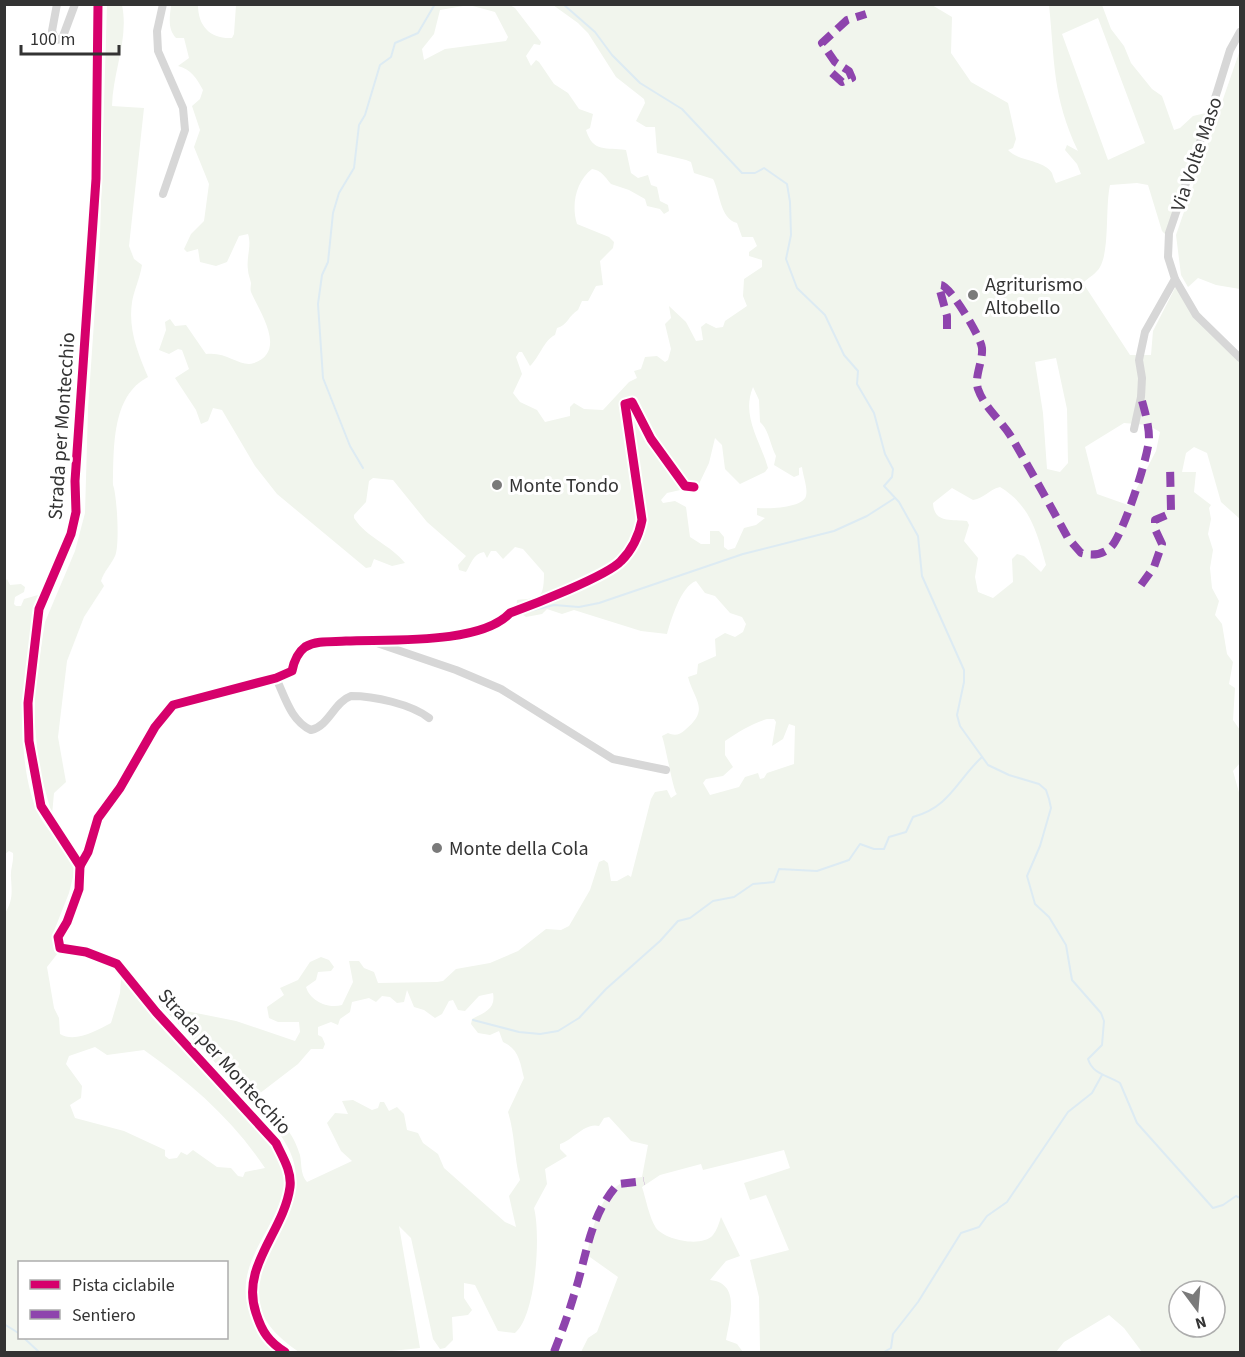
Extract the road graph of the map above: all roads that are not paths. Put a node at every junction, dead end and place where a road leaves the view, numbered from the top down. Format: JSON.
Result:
{"nodes":[{"id":1,"x":57,"y":4,"type":"edge"},
{"id":2,"x":75,"y":4,"type":"edge"},
{"id":3,"x":98,"y":4,"type":"edge"},
{"id":4,"x":163,"y":4,"type":"edge"},
{"id":5,"x":1240,"y":32,"type":"edge"},
{"id":6,"x":163,"y":194,"type":"dead end"},
{"id":7,"x":1175,"y":279,"type":"junction"},
{"id":8,"x":1240,"y":358,"type":"edge"},
{"id":9,"x":1134,"y":429,"type":"dead end"},
{"id":10,"x":694,"y":487,"type":"dead end"},
{"id":11,"x":368,"y":640,"type":"junction"},
{"id":12,"x":276,"y":678,"type":"junction"},
{"id":13,"x":429,"y":718,"type":"dead end"},
{"id":14,"x":666,"y":770,"type":"dead end"},
{"id":15,"x":80,"y":866,"type":"junction"},
{"id":16,"x":285,"y":1353,"type":"edge"}],
"edges":[{"from":1,"to":2,"type":"street"},
{"from":3,"to":15,"type":"street","name":"Strada per Montecchio"},
{"from":4,"to":6,"type":"street"},
{"from":5,"to":7,"type":"street","name":"Via Volte Maso"},
{"from":7,"to":8,"type":"street","name":"Via Volte Maso"},
{"from":7,"to":9,"type":"street"},
{"from":10,"to":11,"type":"street","name":"Strada per Montecchio"},
{"from":11,"to":12,"type":"street","name":"Strada per Montecchio"},
{"from":11,"to":14,"type":"street","name":"Strada per Montecchio"},
{"from":12,"to":13,"type":"street"},
{"from":12,"to":15,"type":"street","name":"Strada per Montecchio"},
{"from":15,"to":16,"type":"street","name":"Strada per Montecchio"}]}
